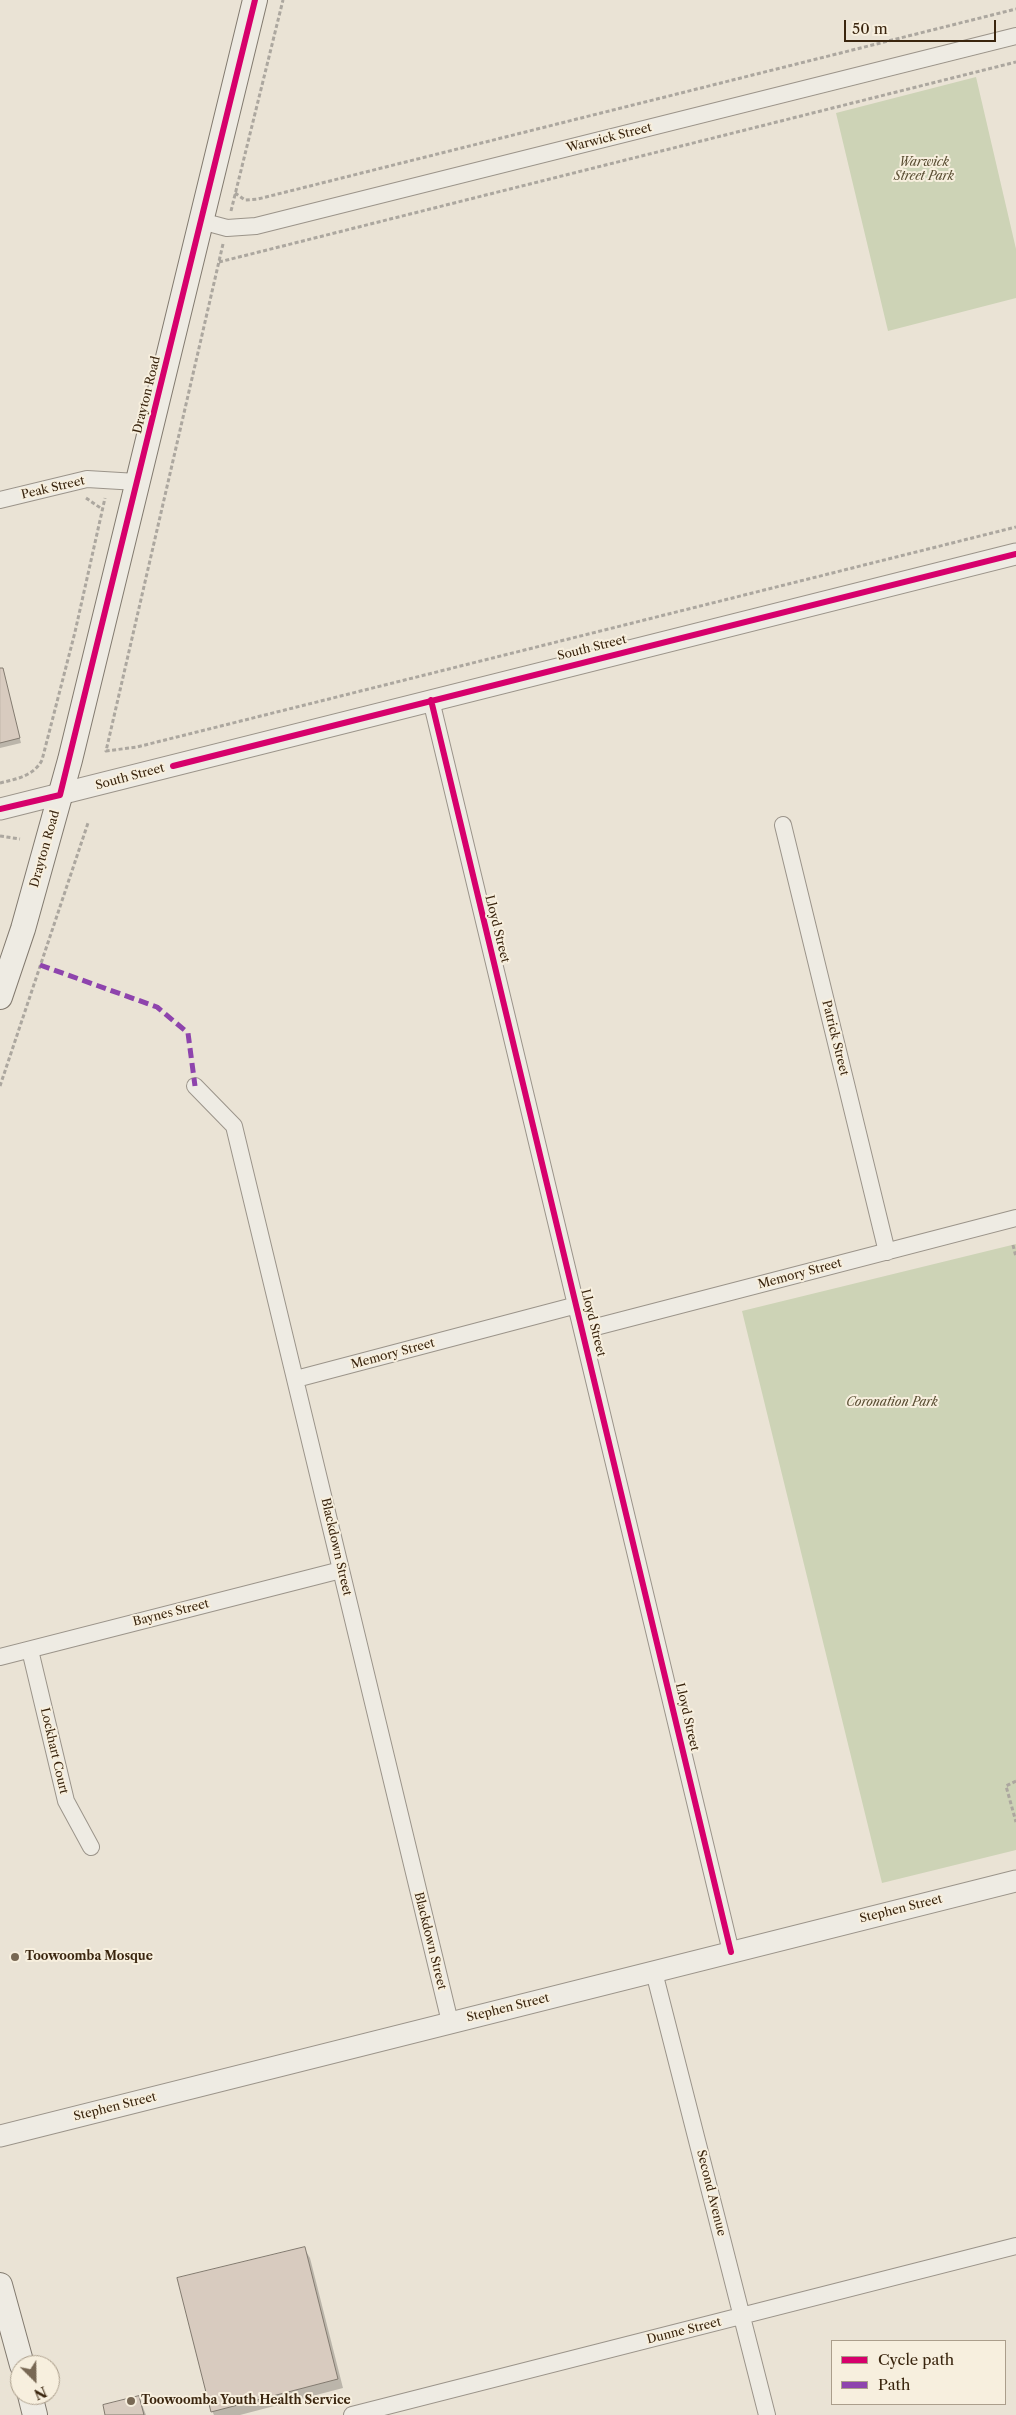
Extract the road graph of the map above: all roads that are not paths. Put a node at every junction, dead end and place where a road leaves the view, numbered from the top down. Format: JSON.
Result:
{"nodes":[{"id":1,"x":255,"y":0,"type":"edge"},
{"id":2,"x":1016,"y":36,"type":"edge"},
{"id":3,"x":201,"y":221,"type":"junction"},
{"id":4,"x":137,"y":482,"type":"junction"},
{"id":5,"x":0,"y":500,"type":"edge"},
{"id":6,"x":1016,"y":554,"type":"edge"},
{"id":7,"x":431,"y":700,"type":"junction"},
{"id":8,"x":60,"y":795,"type":"junction"},
{"id":9,"x":0,"y":809,"type":"edge"},
{"id":10,"x":783,"y":825,"type":"dead end"},
{"id":11,"x":0,"y":997,"type":"edge"},
{"id":12,"x":195,"y":1086,"type":"dead end"},
{"id":13,"x":1016,"y":1218,"type":"edge"},
{"id":14,"x":887,"y":1252,"type":"junction"},
{"id":15,"x":577,"y":1305,"type":"junction"},
{"id":16,"x":584,"y":1330,"type":"junction"},
{"id":17,"x":296,"y":1380,"type":"junction"},
{"id":18,"x":341,"y":1570,"type":"junction"},
{"id":19,"x":30,"y":1650,"type":"junction"},
{"id":20,"x":0,"y":1657,"type":"edge"},
{"id":21,"x":91,"y":1847,"type":"dead end"},
{"id":22,"x":1016,"y":1881,"type":"edge"},
{"id":23,"x":731,"y":1952,"type":"junction"},
{"id":24,"x":654,"y":1972,"type":"junction"},
{"id":25,"x":450,"y":2022,"type":"junction"},
{"id":26,"x":0,"y":2136,"type":"edge"},
{"id":27,"x":1016,"y":2246,"type":"edge"},
{"id":28,"x":0,"y":2285,"type":"edge"},
{"id":29,"x":742,"y":2316,"type":"junction"},
{"id":30,"x":19,"y":2355,"type":"edge"},
{"id":31,"x":403,"y":2409,"type":"edge"},
{"id":32,"x":352,"y":2415,"type":"edge"},
{"id":33,"x":767,"y":2415,"type":"edge"}],
"edges":[{"from":1,"to":3,"type":"main road","name":"Drayton Road"},
{"from":2,"to":3,"type":"street","name":"Warwick Street"},
{"from":3,"to":4,"type":"main road","name":"Drayton Road"},
{"from":4,"to":5,"type":"street","name":"Peak Street"},
{"from":4,"to":8,"type":"main road","name":"Drayton Road"},
{"from":6,"to":7,"type":"street","name":"South Street"},
{"from":7,"to":8,"type":"street","name":"South Street"},
{"from":7,"to":15,"type":"street","name":"Lloyd Street"},
{"from":8,"to":9,"type":"street","name":"South Street"},
{"from":8,"to":11,"type":"main road","name":"Drayton Road"},
{"from":10,"to":14,"type":"street","name":"Patrick Street"},
{"from":12,"to":17,"type":"street","name":"Blackdown Street"},
{"from":13,"to":14,"type":"street","name":"Memory Street"},
{"from":14,"to":16,"type":"street","name":"Memory Street"},
{"from":15,"to":16,"type":"street","name":"Lloyd Street"},
{"from":15,"to":17,"type":"street","name":"Memory Street"},
{"from":16,"to":23,"type":"street","name":"Lloyd Street"},
{"from":17,"to":18,"type":"street","name":"Blackdown Street"},
{"from":18,"to":19,"type":"street","name":"Baynes Street"},
{"from":18,"to":25,"type":"street","name":"Blackdown Street"},
{"from":19,"to":20,"type":"street","name":"Baynes Street"},
{"from":19,"to":21,"type":"street","name":"Lockhart Court"},
{"from":22,"to":23,"type":"street","name":"Stephen Street"},
{"from":23,"to":24,"type":"street","name":"Stephen Street"},
{"from":24,"to":25,"type":"street","name":"Stephen Street"},
{"from":24,"to":29,"type":"street","name":"Second Avenue"},
{"from":25,"to":26,"type":"street","name":"Stephen Street"},
{"from":27,"to":29,"type":"street","name":"Dunne Street"},
{"from":28,"to":30,"type":"main road"},
{"from":29,"to":31,"type":"street","name":"Dunne Street"},
{"from":29,"to":33,"type":"street","name":"Second Avenue"},
{"from":31,"to":32,"type":"street","name":"Dunne Street"}]}
